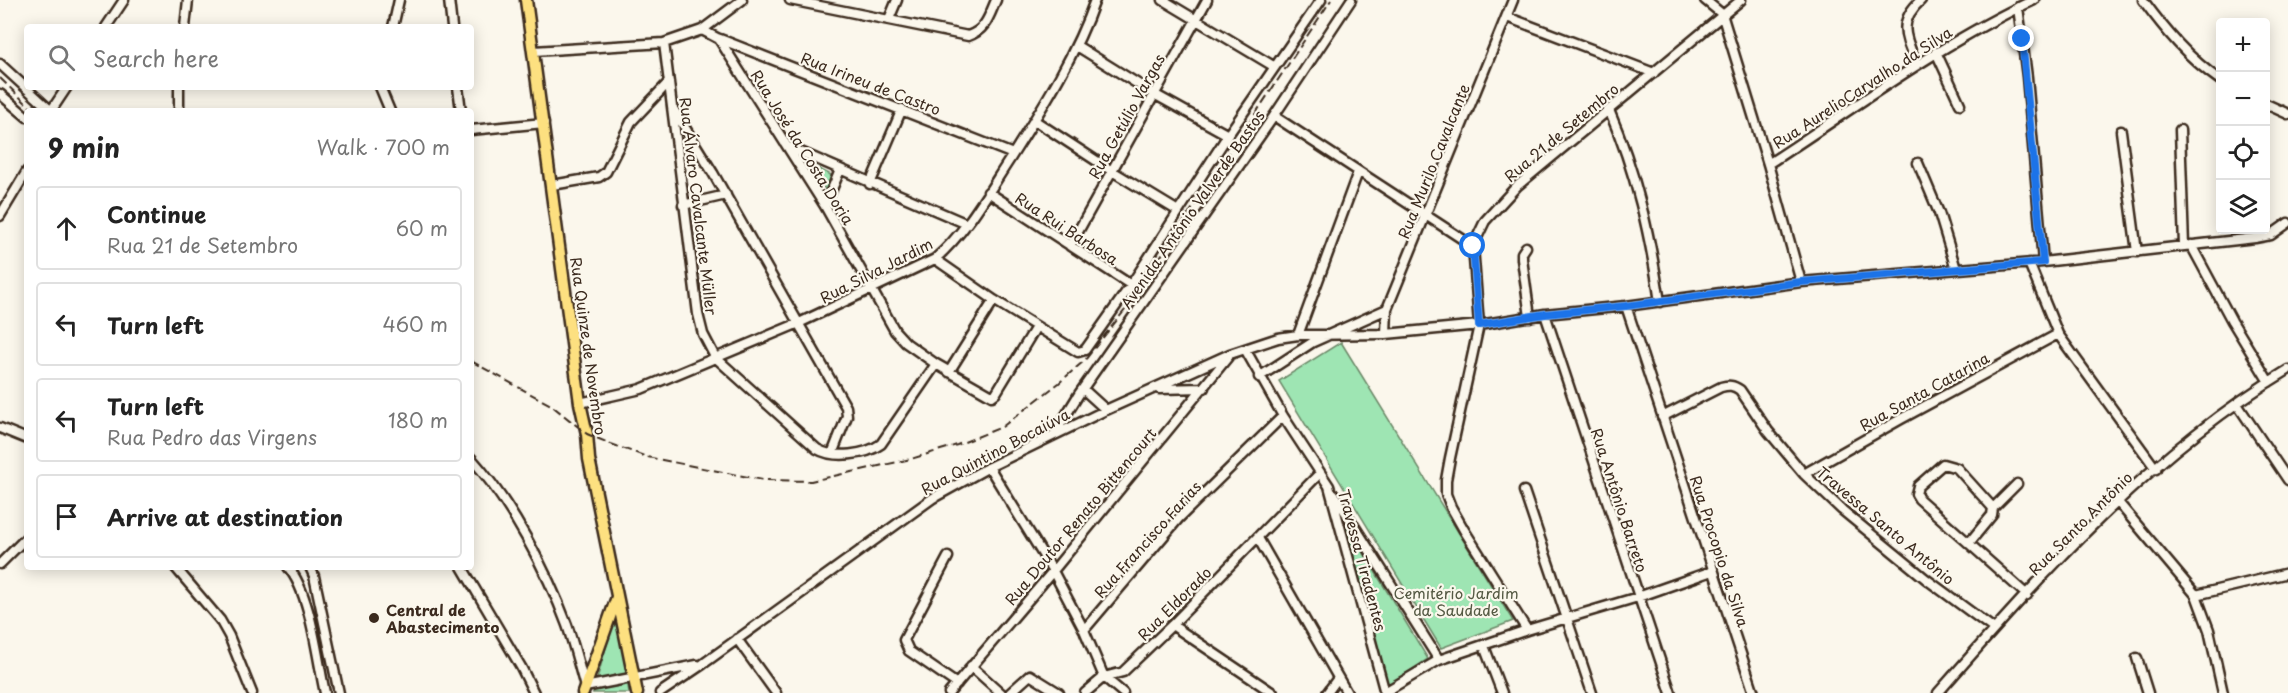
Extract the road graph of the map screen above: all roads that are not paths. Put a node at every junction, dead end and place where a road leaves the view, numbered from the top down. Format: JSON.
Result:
{"nodes":[{"id":1,"x":124,"y":0,"type":"edge"},
{"id":2,"x":188,"y":0,"type":"edge"},
{"id":3,"x":399,"y":0,"type":"edge"},
{"id":4,"x":449,"y":0,"type":"edge"},
{"id":5,"x":526,"y":0,"type":"edge"},
{"id":6,"x":742,"y":0,"type":"edge"},
{"id":7,"x":790,"y":0,"type":"edge"},
{"id":8,"x":897,"y":0,"type":"edge"},
{"id":9,"x":996,"y":0,"type":"edge"},
{"id":10,"x":1095,"y":0,"type":"edge"},
{"id":11,"x":1163,"y":0,"type":"edge"},
{"id":12,"x":1207,"y":0,"type":"edge"},
{"id":13,"x":1321,"y":0,"type":"edge"},
{"id":14,"x":1351,"y":0,"type":"edge"},
{"id":15,"x":1513,"y":0,"type":"edge"},
{"id":16,"x":1705,"y":0,"type":"edge"},
{"id":17,"x":1741,"y":0,"type":"edge"},
{"id":18,"x":1921,"y":0,"type":"edge"},
{"id":19,"x":2034,"y":0,"type":"edge"},
{"id":20,"x":2143,"y":0,"type":"edge"},
{"id":21,"x":2018,"y":8,"type":"junction"},
{"id":22,"x":1722,"y":14,"type":"junction"},
{"id":23,"x":1507,"y":16,"type":"junction"},
{"id":24,"x":889,"y":18,"type":"junction"},
{"id":25,"x":1196,"y":19,"type":"junction"},
{"id":26,"x":108,"y":24,"type":"edge"},
{"id":27,"x":185,"y":24,"type":"edge"},
{"id":28,"x":394,"y":24,"type":"edge"},
{"id":29,"x":452,"y":24,"type":"edge"},
{"id":30,"x":702,"y":30,"type":"junction"},
{"id":31,"x":719,"y":39,"type":"junction"},
{"id":32,"x":664,"y":44,"type":"junction"},
{"id":33,"x":1077,"y":46,"type":"junction"},
{"id":34,"x":534,"y":51,"type":"junction"},
{"id":35,"x":1936,"y":52,"type":"junction"},
{"id":36,"x":0,"y":64,"type":"edge"},
{"id":37,"x":1917,"y":65,"type":"junction"},
{"id":38,"x":1275,"y":67,"type":"junction"},
{"id":39,"x":1654,"y":73,"type":"junction"},
{"id":40,"x":2216,"y":77,"type":"edge"},
{"id":41,"x":669,"y":82,"type":"junction"},
{"id":42,"x":24,"y":87,"type":"edge"},
{"id":43,"x":27,"y":90,"type":"edge"},
{"id":44,"x":65,"y":90,"type":"edge"},
{"id":45,"x":179,"y":90,"type":"edge"},
{"id":46,"x":381,"y":90,"type":"edge"},
{"id":47,"x":458,"y":90,"type":"edge"},
{"id":48,"x":0,"y":94,"type":"edge"},
{"id":49,"x":1154,"y":94,"type":"junction"},
{"id":50,"x":1960,"y":104,"type":"dead end"},
{"id":51,"x":2270,"y":106,"type":"edge"},
{"id":52,"x":672,"y":107,"type":"junction"},
{"id":53,"x":46,"y":108,"type":"edge"},
{"id":54,"x":53,"y":108,"type":"edge"},
{"id":55,"x":179,"y":108,"type":"edge"},
{"id":56,"x":389,"y":108,"type":"edge"},
{"id":57,"x":461,"y":108,"type":"edge"},
{"id":58,"x":902,"y":109,"type":"junction"},
{"id":59,"x":1609,"y":110,"type":"junction"},
{"id":60,"x":24,"y":114,"type":"edge"},
{"id":61,"x":2288,"y":114,"type":"edge"},
{"id":62,"x":1274,"y":116,"type":"junction"},
{"id":63,"x":1034,"y":120,"type":"junction"},
{"id":64,"x":544,"y":123,"type":"junction"},
{"id":65,"x":474,"y":130,"type":"edge"},
{"id":66,"x":2180,"y":130,"type":"dead end"},
{"id":67,"x":2121,"y":131,"type":"dead end"},
{"id":68,"x":1228,"y":135,"type":"junction"},
{"id":69,"x":788,"y":147,"type":"junction"},
{"id":70,"x":1013,"y":154,"type":"junction"},
{"id":71,"x":1918,"y":163,"type":"dead end"},
{"id":72,"x":1768,"y":164,"type":"junction"},
{"id":73,"x":840,"y":170,"type":"junction"},
{"id":74,"x":1112,"y":171,"type":"junction"},
{"id":75,"x":1358,"y":172,"type":"junction"},
{"id":76,"x":24,"y":176,"type":"edge"},
{"id":77,"x":870,"y":184,"type":"junction"},
{"id":78,"x":552,"y":185,"type":"junction"},
{"id":79,"x":988,"y":192,"type":"junction"},
{"id":80,"x":726,"y":195,"type":"junction"},
{"id":81,"x":683,"y":205,"type":"junction"},
{"id":82,"x":825,"y":206,"type":"junction"},
{"id":83,"x":1178,"y":211,"type":"junction"},
{"id":84,"x":1424,"y":215,"type":"junction"},
{"id":85,"x":0,"y":216,"type":"edge"},
{"id":86,"x":2288,"y":223,"type":"edge"},
{"id":87,"x":967,"y":225,"type":"junction"},
{"id":88,"x":1070,"y":246,"type":"junction"},
{"id":89,"x":1473,"y":246,"type":"junction"},
{"id":90,"x":2187,"y":246,"type":"junction"},
{"id":91,"x":1526,"y":247,"type":"dead end"},
{"id":92,"x":2138,"y":252,"type":"junction"},
{"id":93,"x":935,"y":259,"type":"junction"},
{"id":94,"x":2043,"y":262,"type":"junction"},
{"id":95,"x":2029,"y":263,"type":"junction"},
{"id":96,"x":1956,"y":269,"type":"junction"},
{"id":97,"x":1801,"y":282,"type":"junction"},
{"id":98,"x":1131,"y":285,"type":"junction"},
{"id":99,"x":872,"y":288,"type":"junction"},
{"id":100,"x":994,"y":300,"type":"junction"},
{"id":101,"x":1660,"y":302,"type":"junction"},
{"id":102,"x":1626,"y":306,"type":"junction"},
{"id":103,"x":1387,"y":309,"type":"junction"},
{"id":104,"x":1545,"y":314,"type":"junction"},
{"id":105,"x":1530,"y":317,"type":"junction"},
{"id":106,"x":799,"y":323,"type":"junction"},
{"id":107,"x":1479,"y":325,"type":"junction"},
{"id":108,"x":1036,"y":327,"type":"junction"},
{"id":109,"x":1386,"y":334,"type":"junction"},
{"id":110,"x":2058,"y":334,"type":"junction"},
{"id":111,"x":1298,"y":335,"type":"junction"},
{"id":112,"x":1326,"y":336,"type":"junction"},
{"id":113,"x":1245,"y":349,"type":"junction"},
{"id":114,"x":1230,"y":354,"type":"junction"},
{"id":115,"x":716,"y":357,"type":"junction"},
{"id":116,"x":936,"y":364,"type":"junction"},
{"id":117,"x":2288,"y":370,"type":"edge"},
{"id":118,"x":949,"y":372,"type":"junction"},
{"id":119,"x":1259,"y":377,"type":"junction"},
{"id":120,"x":2269,"y":381,"type":"junction"},
{"id":121,"x":1204,"y":387,"type":"junction"},
{"id":122,"x":1083,"y":389,"type":"junction"},
{"id":123,"x":1156,"y":389,"type":"junction"},
{"id":124,"x":580,"y":403,"type":"junction"},
{"id":125,"x":2237,"y":404,"type":"junction"},
{"id":126,"x":1106,"y":410,"type":"junction"},
{"id":127,"x":1283,"y":416,"type":"junction"},
{"id":128,"x":1662,"y":417,"type":"junction"},
{"id":129,"x":0,"y":428,"type":"edge"},
{"id":130,"x":1055,"y":433,"type":"junction"},
{"id":131,"x":24,"y":438,"type":"edge"},
{"id":132,"x":832,"y":454,"type":"junction"},
{"id":133,"x":474,"y":462,"type":"edge"},
{"id":134,"x":988,"y":467,"type":"junction"},
{"id":135,"x":2156,"y":469,"type":"junction"},
{"id":136,"x":1320,"y":473,"type":"junction"},
{"id":137,"x":1804,"y":474,"type":"junction"},
{"id":138,"x":2288,"y":480,"type":"edge"},
{"id":139,"x":2017,"y":484,"type":"dead end"},
{"id":140,"x":1329,"y":486,"type":"junction"},
{"id":141,"x":1524,"y":491,"type":"dead end"},
{"id":142,"x":2117,"y":501,"type":"junction"},
{"id":143,"x":1993,"y":508,"type":"junction"},
{"id":144,"x":1258,"y":538,"type":"junction"},
{"id":145,"x":24,"y":540,"type":"edge"},
{"id":146,"x":1969,"y":543,"type":"junction"},
{"id":147,"x":948,"y":557,"type":"dead end"},
{"id":148,"x":0,"y":564,"type":"edge"},
{"id":149,"x":178,"y":570,"type":"edge"},
{"id":150,"x":291,"y":570,"type":"edge"},
{"id":151,"x":311,"y":570,"type":"edge"},
{"id":152,"x":464,"y":570,"type":"edge"},
{"id":153,"x":1053,"y":571,"type":"junction"},
{"id":154,"x":1712,"y":571,"type":"junction"},
{"id":155,"x":2288,"y":573,"type":"edge"},
{"id":156,"x":2027,"y":595,"type":"junction"},
{"id":157,"x":2196,"y":595,"type":"junction"},
{"id":158,"x":617,"y":596,"type":"junction"},
{"id":159,"x":1638,"y":597,"type":"junction"},
{"id":160,"x":1566,"y":619,"type":"junction"},
{"id":161,"x":1172,"y":625,"type":"junction"},
{"id":162,"x":1994,"y":629,"type":"junction"},
{"id":163,"x":1084,"y":630,"type":"junction"},
{"id":164,"x":1527,"y":630,"type":"junction"},
{"id":165,"x":737,"y":639,"type":"junction"},
{"id":166,"x":1484,"y":646,"type":"junction"},
{"id":167,"x":2137,"y":658,"type":"dead end"},
{"id":168,"x":1439,"y":660,"type":"junction"},
{"id":169,"x":703,"y":664,"type":"junction"},
{"id":170,"x":971,"y":666,"type":"junction"},
{"id":171,"x":1104,"y":677,"type":"junction"},
{"id":172,"x":634,"y":678,"type":"junction"},
{"id":173,"x":1338,"y":678,"type":"junction"},
{"id":174,"x":957,"y":684,"type":"junction"},
{"id":175,"x":584,"y":690,"type":"edge"},
{"id":176,"x":252,"y":693,"type":"edge"},
{"id":177,"x":325,"y":693,"type":"edge"},
{"id":178,"x":339,"y":693,"type":"edge"},
{"id":179,"x":534,"y":693,"type":"edge"},
{"id":180,"x":637,"y":693,"type":"edge"},
{"id":181,"x":660,"y":693,"type":"edge"},
{"id":182,"x":776,"y":693,"type":"edge"},
{"id":183,"x":949,"y":693,"type":"edge"},
{"id":184,"x":1001,"y":693,"type":"edge"},
{"id":185,"x":1010,"y":693,"type":"edge"},
{"id":186,"x":1059,"y":693,"type":"edge"},
{"id":187,"x":1085,"y":693,"type":"edge"},
{"id":188,"x":1124,"y":693,"type":"edge"},
{"id":189,"x":1273,"y":693,"type":"edge"},
{"id":190,"x":1327,"y":693,"type":"edge"},
{"id":191,"x":1346,"y":693,"type":"edge"},
{"id":192,"x":1385,"y":693,"type":"edge"},
{"id":193,"x":1502,"y":693,"type":"edge"},
{"id":194,"x":1592,"y":693,"type":"edge"},
{"id":195,"x":1671,"y":693,"type":"edge"},
{"id":196,"x":1754,"y":693,"type":"edge"},
{"id":197,"x":1938,"y":693,"type":"edge"},
{"id":198,"x":2148,"y":693,"type":"edge"},
{"id":199,"x":2223,"y":693,"type":"edge"}],
"edges":[{"from":1,"to":26,"type":"street"},
{"from":2,"to":27,"type":"street"},
{"from":3,"to":28,"type":"street"},
{"from":4,"to":29,"type":"street"},
{"from":5,"to":34,"type":"main road","name":"Rua Quinze de Novembro"},
{"from":6,"to":30,"type":"street"},
{"from":7,"to":24,"type":"street"},
{"from":8,"to":24,"type":"street"},
{"from":9,"to":24,"type":"street"},
{"from":10,"to":33,"type":"street","name":"Rua Silva Jardim"},
{"from":11,"to":25,"type":"street"},
{"from":12,"to":25,"type":"street","name":"Rua Getúlio Vargas"},
{"from":13,"to":38,"type":"street","name":"Avenida Antônio Valverde Bastos"},
{"from":14,"to":62,"type":"street","name":"Avenida Antônio Valverde Bastos"},
{"from":15,"to":23,"type":"street","name":"Rua Murilo Cavalcante"},
{"from":16,"to":22,"type":"street"},
{"from":17,"to":22,"type":"street","name":"Rua 21 de Setembro"},
{"from":18,"to":37,"type":"street"},
{"from":19,"to":21,"type":"street","name":"Rua AurelioCarvalho da Silva"},
{"from":20,"to":40,"type":"street"},
{"from":21,"to":35,"type":"street","name":"Rua AurelioCarvalho da Silva"},
{"from":21,"to":94,"type":"street"},
{"from":22,"to":39,"type":"street","name":"Rua 21 de Setembro"},
{"from":22,"to":72,"type":"street"},
{"from":23,"to":39,"type":"street"},
{"from":23,"to":84,"type":"street","name":"Rua Murilo Cavalcante"},
{"from":25,"to":38,"type":"street"},
{"from":25,"to":49,"type":"street","name":"Rua Getúlio Vargas"},
{"from":30,"to":31,"type":"street","name":"Rua José da Costa Doria"},
{"from":30,"to":32,"type":"street"},
{"from":31,"to":58,"type":"street","name":"Rua Irineu de Castro"},
{"from":31,"to":69,"type":"street","name":"Rua José da Costa Doria"},
{"from":32,"to":34,"type":"street"},
{"from":32,"to":41,"type":"street","name":"Rua Álvaro Cavalcante Müller"},
{"from":33,"to":49,"type":"street"},
{"from":33,"to":63,"type":"street","name":"Rua Silva Jardim"},
{"from":34,"to":64,"type":"main road","name":"Rua Quinze de Novembro"},
{"from":35,"to":37,"type":"street","name":"Rua AurelioCarvalho da Silva"},
{"from":35,"to":50,"type":"street"},
{"from":36,"to":42,"type":"street"},
{"from":37,"to":72,"type":"street","name":"Rua AurelioCarvalho da Silva"},
{"from":38,"to":68,"type":"street","name":"Avenida Antônio Valverde Bastos"},
{"from":39,"to":59,"type":"street","name":"Rua 21 de Setembro"},
{"from":41,"to":52,"type":"street","name":"Rua Álvaro Cavalcante Müller"},
{"from":41,"to":78,"type":"street"},
{"from":43,"to":53,"type":"street"},
{"from":44,"to":54,"type":"street"},
{"from":45,"to":55,"type":"street"},
{"from":46,"to":56,"type":"street"},
{"from":47,"to":57,"type":"street"},
{"from":48,"to":60,"type":"street"},
{"from":49,"to":68,"type":"street"},
{"from":49,"to":74,"type":"street","name":"Rua Getúlio Vargas"},
{"from":51,"to":61,"type":"street"},
{"from":52,"to":80,"type":"street"},
{"from":52,"to":81,"type":"street","name":"Rua Álvaro Cavalcante Müller"},
{"from":58,"to":70,"type":"street","name":"Rua Irineu de Castro"},
{"from":58,"to":77,"type":"street"},
{"from":59,"to":89,"type":"street","name":"Rua 21 de Setembro"},
{"from":59,"to":101,"type":"street"},
{"from":62,"to":75,"type":"street"},
{"from":62,"to":122,"type":"street","name":"Avenida Antônio Valverde Bastos"},
{"from":63,"to":70,"type":"street","name":"Rua Silva Jardim"},
{"from":63,"to":74,"type":"street"},
{"from":64,"to":65,"type":"street"},
{"from":64,"to":78,"type":"main road","name":"Rua Quinze de Novembro"},
{"from":66,"to":90,"type":"street"},
{"from":67,"to":92,"type":"street"},
{"from":68,"to":83,"type":"street","name":"Avenida Antônio Valverde Bastos"},
{"from":69,"to":73,"type":"street"},
{"from":69,"to":82,"type":"street","name":"Rua José da Costa Doria"},
{"from":70,"to":79,"type":"street","name":"Rua Silva Jardim"},
{"from":71,"to":96,"type":"street"},
{"from":72,"to":97,"type":"street"},
{"from":73,"to":77,"type":"street"},
{"from":73,"to":82,"type":"street"},
{"from":74,"to":83,"type":"street"},
{"from":74,"to":88,"type":"street","name":"Rua Getúlio Vargas"},
{"from":75,"to":84,"type":"street"},
{"from":75,"to":111,"type":"street"},
{"from":76,"to":85,"type":"street"},
{"from":77,"to":87,"type":"street"},
{"from":78,"to":124,"type":"main road","name":"Rua Quinze de Novembro"},
{"from":79,"to":87,"type":"street","name":"Rua Silva Jardim"},
{"from":79,"to":88,"type":"street","name":"Rua Rui Barbosa"},
{"from":80,"to":81,"type":"street"},
{"from":80,"to":106,"type":"street"},
{"from":81,"to":115,"type":"street","name":"Rua Álvaro Cavalcante Müller"},
{"from":82,"to":99,"type":"street","name":"Rua José da Costa Doria"},
{"from":83,"to":98,"type":"street","name":"Avenida Antônio Valverde Bastos"},
{"from":84,"to":89,"type":"street"},
{"from":84,"to":103,"type":"street","name":"Rua Murilo Cavalcante"},
{"from":86,"to":90,"type":"street","name":"Rua Quintino Bocaiúva"},
{"from":87,"to":93,"type":"street","name":"Rua Silva Jardim"},
{"from":88,"to":98,"type":"street","name":"Rua Rui Barbosa"},
{"from":89,"to":107,"type":"street"},
{"from":90,"to":92,"type":"street","name":"Rua Quintino Bocaiúva"},
{"from":90,"to":120,"type":"street"},
{"from":91,"to":105,"type":"street"},
{"from":92,"to":94,"type":"street","name":"Rua Quintino Bocaiúva"},
{"from":93,"to":99,"type":"street","name":"Rua Silva Jardim"},
{"from":93,"to":100,"type":"street"},
{"from":94,"to":95,"type":"street","name":"Rua Quintino Bocaiúva"},
{"from":95,"to":96,"type":"street","name":"Rua Quintino Bocaiúva"},
{"from":95,"to":110,"type":"street"},
{"from":96,"to":97,"type":"street","name":"Rua Quintino Bocaiúva"},
{"from":97,"to":101,"type":"street","name":"Rua Quintino Bocaiúva"},
{"from":98,"to":108,"type":"street","name":"Avenida Antônio Valverde Bastos"},
{"from":99,"to":106,"type":"street","name":"Rua Silva Jardim"},
{"from":99,"to":116,"type":"street","name":"Rua José da Costa Doria"},
{"from":100,"to":108,"type":"street"},
{"from":100,"to":118,"type":"street"},
{"from":101,"to":102,"type":"street","name":"Rua Quintino Bocaiúva"},
{"from":102,"to":104,"type":"street","name":"Rua Quintino Bocaiúva"},
{"from":102,"to":128,"type":"street","name":"Rua Procopio da Silva"},
{"from":103,"to":109,"type":"street","name":"Rua Murilo Cavalcante"},
{"from":103,"to":112,"type":"street"},
{"from":104,"to":105,"type":"street","name":"Rua Quintino Bocaiúva"},
{"from":104,"to":159,"type":"street","name":"Rua Antônio Barreto"},
{"from":105,"to":107,"type":"street","name":"Rua Quintino Bocaiúva"},
{"from":106,"to":115,"type":"street","name":"Rua Silva Jardim"},
{"from":106,"to":132,"type":"street"},
{"from":107,"to":109,"type":"street","name":"Rua Quintino Bocaiúva"},
{"from":107,"to":164,"type":"street"},
{"from":108,"to":118,"type":"street","name":"Rua José da Costa Doria"},
{"from":109,"to":112,"type":"street","name":"Rua Quintino Bocaiúva"},
{"from":110,"to":135,"type":"street"},
{"from":110,"to":137,"type":"street","name":"Rua Santa Catarina"},
{"from":111,"to":112,"type":"street","name":"Rua Quintino Bocaiúva"},
{"from":111,"to":113,"type":"street","name":"Rua Quintino Bocaiúva"},
{"from":112,"to":119,"type":"street"},
{"from":113,"to":114,"type":"street","name":"Rua Quintino Bocaiúva"},
{"from":113,"to":119,"type":"street","name":"Travessa Tiradentes"},
{"from":114,"to":121,"type":"street","name":"Rua Doutor Renato Bittencourt"},
{"from":114,"to":123,"type":"street","name":"Rua Quintino Bocaiúva"},
{"from":115,"to":124,"type":"street","name":"Rua Silva Jardim"},
{"from":115,"to":132,"type":"street","name":"Rua Álvaro Cavalcante Müller"},
{"from":116,"to":118,"type":"street","name":"Rua José da Costa Doria"},
{"from":116,"to":132,"type":"street"},
{"from":117,"to":120,"type":"street","name":"Rua Santo Antônio"},
{"from":119,"to":127,"type":"street","name":"Travessa Tiradentes"},
{"from":120,"to":125,"type":"street","name":"Rua Santo Antônio"},
{"from":121,"to":123,"type":"street"},
{"from":121,"to":153,"type":"street","name":"Rua Doutor Renato Bittencourt"},
{"from":122,"to":126,"type":"street"},
{"from":122,"to":130,"type":"street","name":"Avenida Antônio Valverde Bastos"},
{"from":123,"to":126,"type":"street","name":"Rua Quintino Bocaiúva"},
{"from":124,"to":158,"type":"main road","name":"Rua Quinze de Novembro"},
{"from":125,"to":135,"type":"street","name":"Rua Santo Antônio"},
{"from":125,"to":138,"type":"street"},
{"from":126,"to":130,"type":"street","name":"Rua Quintino Bocaiúva"},
{"from":127,"to":136,"type":"street","name":"Travessa Tiradentes"},
{"from":127,"to":163,"type":"street","name":"Rua Francisco Farias"},
{"from":128,"to":137,"type":"street","name":"Travessa Santo Antônio"},
{"from":128,"to":154,"type":"street","name":"Rua Procopio da Silva"},
{"from":129,"to":131,"type":"street"},
{"from":130,"to":134,"type":"street","name":"Rua Quintino Bocaiúva"},
{"from":133,"to":175,"type":"street"},
{"from":134,"to":153,"type":"street"},
{"from":134,"to":165,"type":"street","name":"Rua Quintino Bocaiúva"},
{"from":135,"to":142,"type":"street","name":"Rua Santo Antônio"},
{"from":136,"to":140,"type":"street","name":"Travessa Tiradentes"},
{"from":136,"to":144,"type":"street","name":"Rua Eldorado"},
{"from":137,"to":162,"type":"street","name":"Travessa Santo Antônio"},
{"from":139,"to":143,"type":"street"},
{"from":140,"to":168,"type":"street"},
{"from":140,"to":192,"type":"street","name":"Travessa Tiradentes"},
{"from":141,"to":160,"type":"street"},
{"from":142,"to":156,"type":"street","name":"Rua Santo Antônio"},
{"from":142,"to":157,"type":"street"},
{"from":143,"to":146,"type":"street"},
{"from":143,"to":146,"type":"street"},
{"from":144,"to":161,"type":"street","name":"Rua Eldorado"},
{"from":144,"to":173,"type":"street"},
{"from":145,"to":148,"type":"street"},
{"from":146,"to":156,"type":"street"},
{"from":147,"to":174,"type":"street"},
{"from":149,"to":176,"type":"street"},
{"from":150,"to":177,"type":"street"},
{"from":151,"to":178,"type":"street"},
{"from":152,"to":179,"type":"street"},
{"from":153,"to":163,"type":"street"},
{"from":153,"to":170,"type":"street","name":"Rua Doutor Renato Bittencourt"},
{"from":154,"to":159,"type":"street"},
{"from":154,"to":196,"type":"street","name":"Rua Procopio da Silva"},
{"from":155,"to":157,"type":"street"},
{"from":156,"to":162,"type":"street","name":"Rua Santo Antônio"},
{"from":157,"to":199,"type":"street"},
{"from":158,"to":172,"type":"main road","name":"Rua Quinze de Novembro"},
{"from":158,"to":175,"type":"main road"},
{"from":159,"to":160,"type":"street"},
{"from":159,"to":195,"type":"street","name":"Rua Antônio Barreto"},
{"from":160,"to":164,"type":"street"},
{"from":160,"to":194,"type":"street"},
{"from":161,"to":171,"type":"street","name":"Rua Eldorado"},
{"from":161,"to":189,"type":"street"},
{"from":162,"to":197,"type":"street","name":"Rua Santo Antônio"},
{"from":163,"to":171,"type":"street"},
{"from":164,"to":166,"type":"street"},
{"from":165,"to":169,"type":"street","name":"Rua Quintino Bocaiúva"},
{"from":165,"to":182,"type":"street"},
{"from":166,"to":168,"type":"street"},
{"from":166,"to":193,"type":"street"},
{"from":167,"to":198,"type":"street"},
{"from":168,"to":192,"type":"street"},
{"from":169,"to":172,"type":"street"},
{"from":169,"to":181,"type":"street","name":"Rua Quintino Bocaiúva"},
{"from":170,"to":174,"type":"street","name":"Rua Doutor Renato Bittencourt"},
{"from":170,"to":184,"type":"street"},
{"from":171,"to":187,"type":"street"},
{"from":171,"to":188,"type":"street"},
{"from":172,"to":175,"type":"street"},
{"from":172,"to":180,"type":"main road","name":"Rua Quinze de Novembro"},
{"from":173,"to":190,"type":"street"},
{"from":173,"to":191,"type":"street"},
{"from":174,"to":183,"type":"street","name":"Rua Doutor Renato Bittencourt"},
{"from":185,"to":186,"type":"street"}]}
